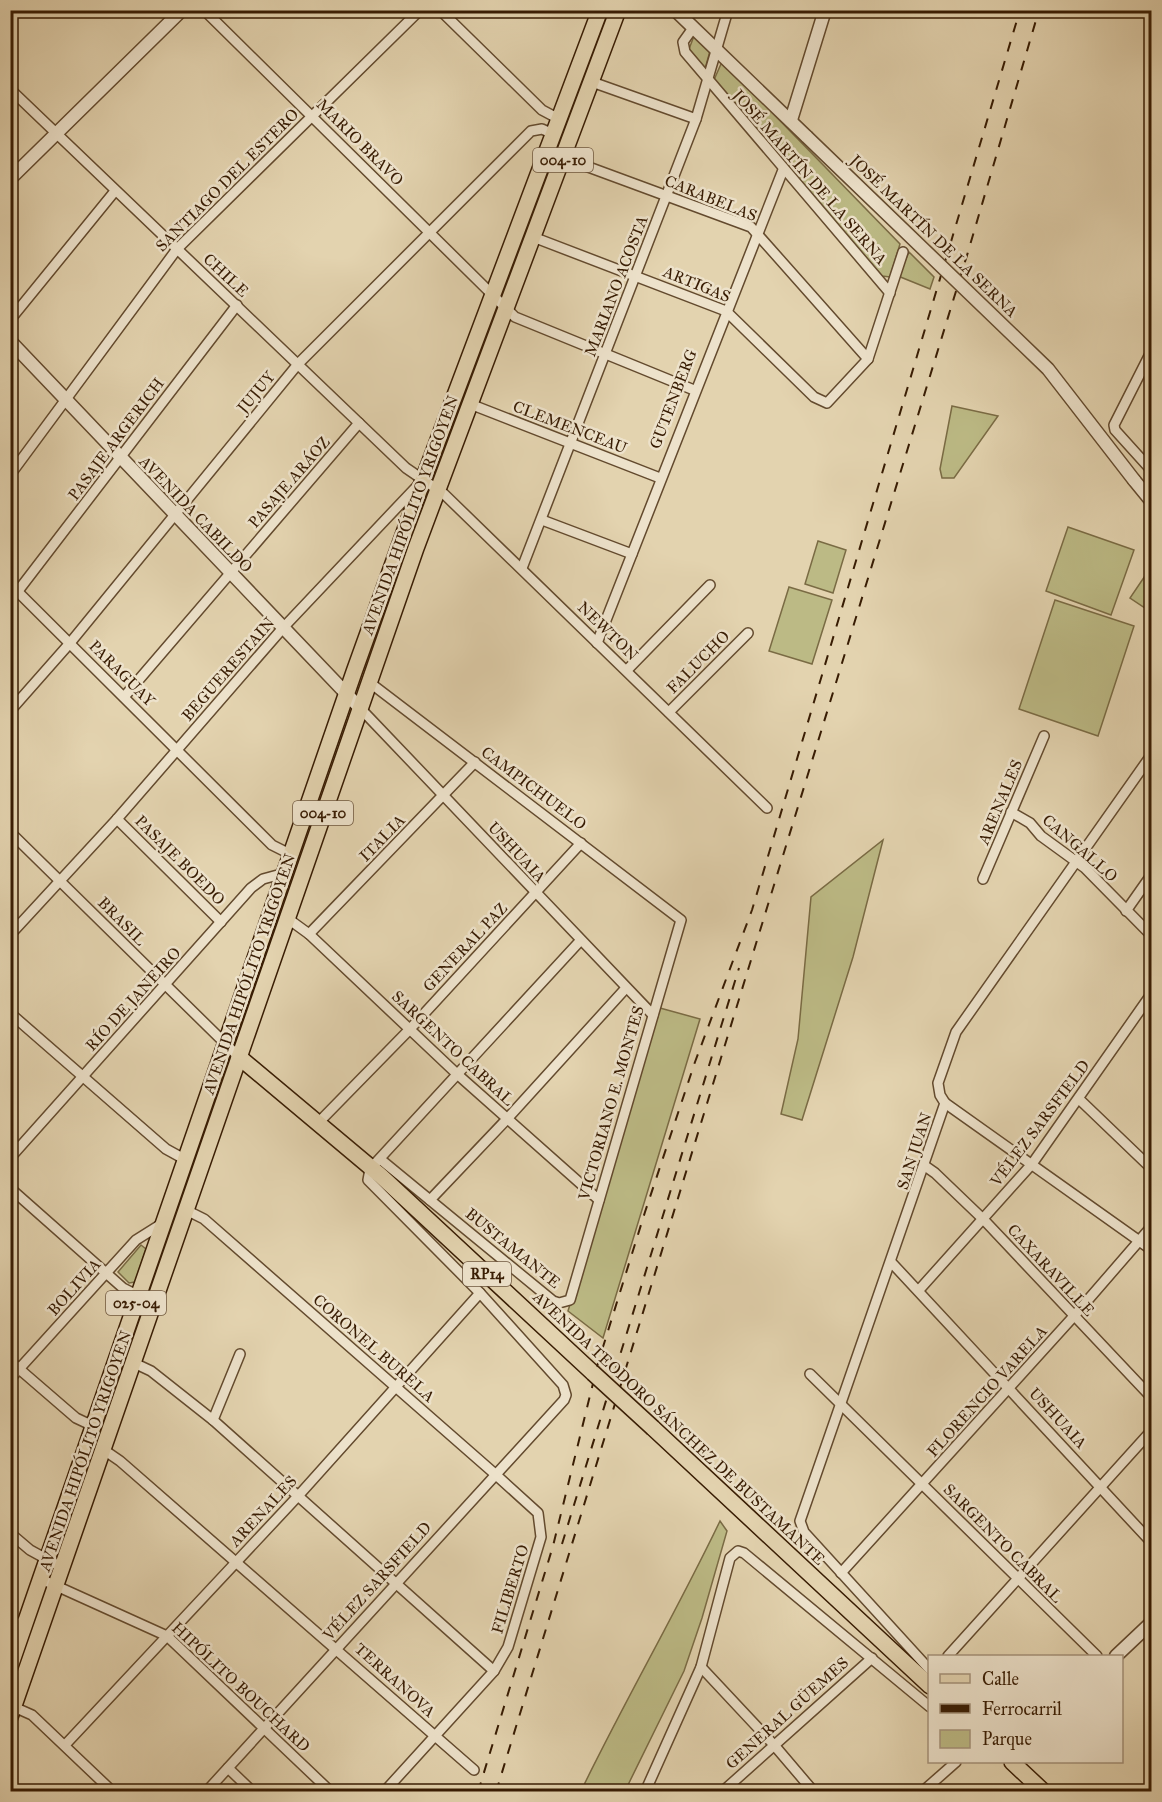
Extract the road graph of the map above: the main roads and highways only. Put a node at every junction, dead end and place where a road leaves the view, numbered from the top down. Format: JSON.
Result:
{"nodes":[{"id":1,"x":600,"y":10,"type":"edge"},
{"id":2,"x":618,"y":10,"type":"edge"},
{"id":3,"x":226,"y":1046,"type":"joint"},
{"id":4,"x":239,"y":1057,"type":"junction"},
{"id":5,"x":17,"y":1623,"type":"edge"},
{"id":6,"x":10,"y":1666,"type":"edge"},
{"id":7,"x":928,"y":1684,"type":"edge"},
{"id":8,"x":12,"y":1712,"type":"edge"},
{"id":9,"x":1014,"y":1763,"type":"edge"},
{"id":10,"x":1044,"y":1791,"type":"edge"}],
"edges":[{"from":1,"to":3,"type":"main road","name":"AVENIDA HIPÓLITO YRIGOYEN","number":"004-10"},
{"from":2,"to":4,"type":"main road","name":"AVENIDA HIPÓLITO YRIGOYEN","number":"004-10"},
{"from":3,"to":5,"type":"main road","name":"AVENIDA HIPÓLITO YRIGOYEN","number":"025-04"},
{"from":4,"to":7,"type":"main road","name":"AVENIDA TEODORO SÁNCHEZ DE BUSTAMANTE","number":"RP14","bridge":true},
{"from":4,"to":8,"type":"main road","name":"AVENIDA HIPÓLITO YRIGOYEN","number":"025-04"},
{"from":5,"to":6,"type":"main road","name":"AVENIDA HIPÓLITO YRIGOYEN","number":"025-04"},
{"from":9,"to":10,"type":"main road"}]}
